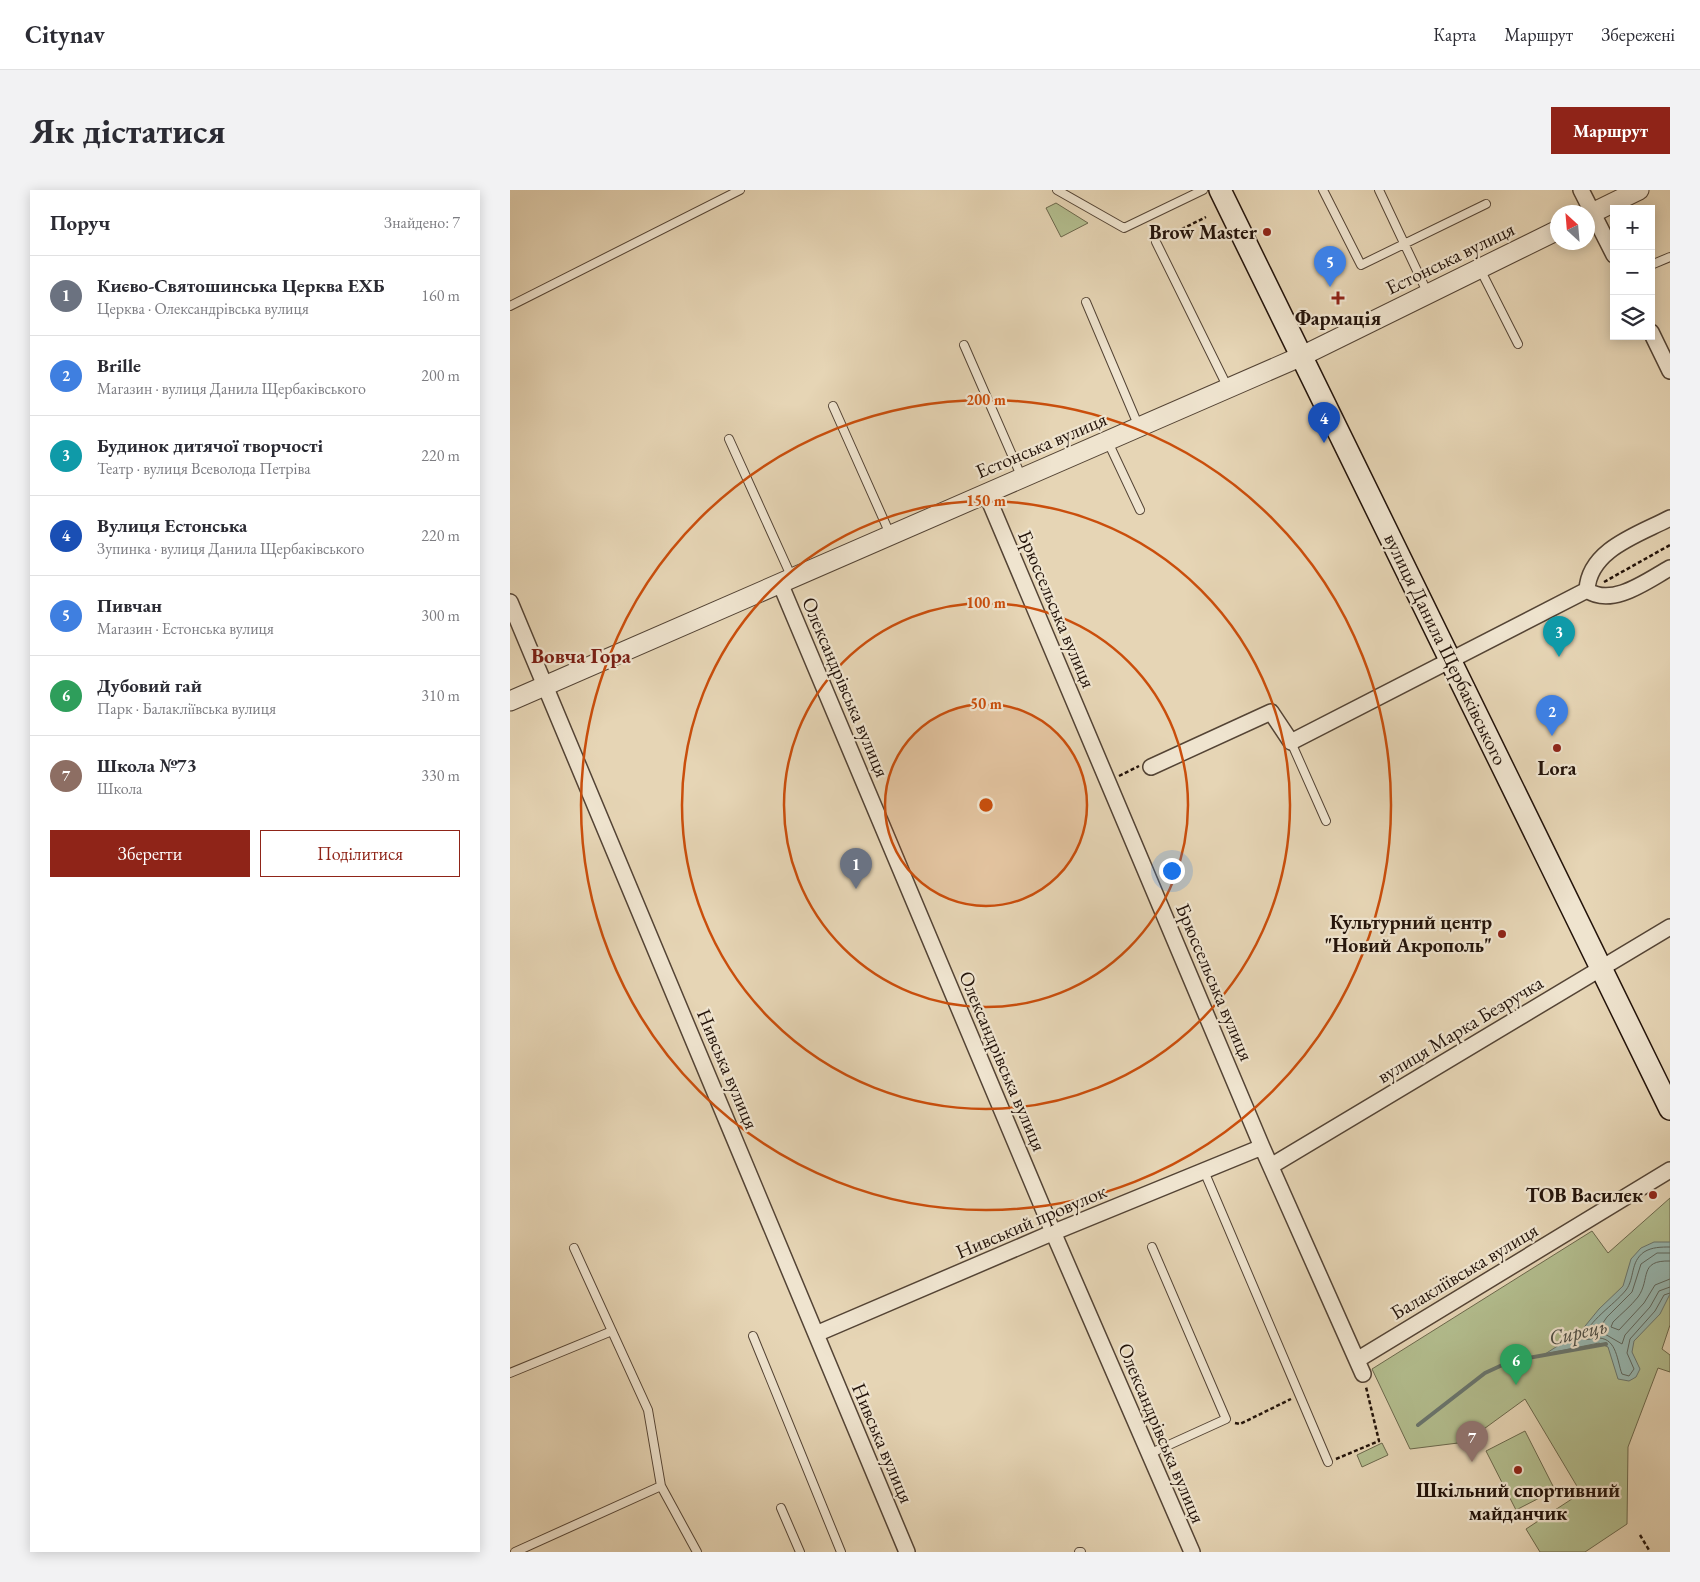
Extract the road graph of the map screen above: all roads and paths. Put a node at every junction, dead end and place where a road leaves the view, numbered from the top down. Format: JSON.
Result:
{"nodes":[{"id":1,"x":740,"y":190,"type":"edge"},
{"id":2,"x":1057,"y":190,"type":"edge"},
{"id":3,"x":1203,"y":190,"type":"edge"},
{"id":4,"x":1220,"y":190,"type":"edge"},
{"id":5,"x":1323,"y":190,"type":"edge"},
{"id":6,"x":1379,"y":190,"type":"edge"},
{"id":7,"x":1582,"y":190,"type":"edge"},
{"id":8,"x":1639,"y":190,"type":"edge"},
{"id":9,"x":1486,"y":204,"type":"dead end"},
{"id":10,"x":1587,"y":205,"type":"edge"},
{"id":11,"x":1595,"y":212,"type":"edge"},
{"id":12,"x":1206,"y":217,"type":"dead end"},
{"id":13,"x":1595,"y":223,"type":"edge"},
{"id":14,"x":1550,"y":234,"type":"edge"},
{"id":15,"x":1156,"y":242,"type":"joint"},
{"id":16,"x":1404,"y":244,"type":"junction"},
{"id":17,"x":1611,"y":250,"type":"edge"},
{"id":18,"x":1670,"y":257,"type":"edge"},
{"id":19,"x":1655,"y":263,"type":"edge"},
{"id":20,"x":1480,"y":269,"type":"junction"},
{"id":21,"x":1428,"y":294,"type":"junction"},
{"id":22,"x":1086,"y":302,"type":"dead end"},
{"id":23,"x":510,"y":306,"type":"edge"},
{"id":24,"x":1655,"y":340,"type":"edge"},
{"id":25,"x":1518,"y":344,"type":"dead end"},
{"id":26,"x":964,"y":345,"type":"dead end"},
{"id":27,"x":1302,"y":356,"type":"junction"},
{"id":28,"x":1670,"y":371,"type":"edge"},
{"id":29,"x":1228,"y":388,"type":"junction"},
{"id":30,"x":833,"y":406,"type":"dead end"},
{"id":31,"x":1140,"y":427,"type":"junction"},
{"id":32,"x":729,"y":439,"type":"dead end"},
{"id":33,"x":1108,"y":441,"type":"junction"},
{"id":34,"x":1022,"y":478,"type":"junction"},
{"id":35,"x":986,"y":493,"type":"junction"},
{"id":36,"x":1140,"y":510,"type":"dead end"},
{"id":37,"x":1670,"y":518,"type":"edge"},
{"id":38,"x":891,"y":535,"type":"junction"},
{"id":39,"x":1670,"y":545,"type":"edge"},
{"id":40,"x":1670,"y":568,"type":"edge"},
{"id":41,"x":786,"y":581,"type":"junction"},
{"id":42,"x":1602,"y":582,"type":"dead end"},
{"id":43,"x":1587,"y":590,"type":"junction"},
{"id":44,"x":510,"y":602,"type":"edge"},
{"id":45,"x":1451,"y":659,"type":"junction"},
{"id":46,"x":546,"y":685,"type":"junction"},
{"id":47,"x":510,"y":701,"type":"edge"},
{"id":48,"x":1290,"y":742,"type":"junction"},
{"id":49,"x":1151,"y":767,"type":"joint"},
{"id":50,"x":1109,"y":781,"type":"junction"},
{"id":51,"x":1326,"y":821,"type":"dead end"},
{"id":52,"x":1670,"y":927,"type":"edge"},
{"id":53,"x":1602,"y":967,"type":"junction"},
{"id":54,"x":1670,"y":1109,"type":"edge"},
{"id":55,"x":1262,"y":1146,"type":"junction"},
{"id":56,"x":1271,"y":1166,"type":"junction"},
{"id":57,"x":1670,"y":1170,"type":"edge"},
{"id":58,"x":1204,"y":1171,"type":"junction"},
{"id":59,"x":1053,"y":1232,"type":"junction"},
{"id":60,"x":1152,"y":1247,"type":"dead end"},
{"id":61,"x":574,"y":1248,"type":"dead end"},
{"id":62,"x":612,"y":1331,"type":"junction"},
{"id":63,"x":816,"y":1334,"type":"junction"},
{"id":64,"x":753,"y":1336,"type":"dead end"},
{"id":65,"x":1357,"y":1360,"type":"junction"},
{"id":66,"x":510,"y":1373,"type":"edge"},
{"id":67,"x":1363,"y":1374,"type":"joint"},
{"id":68,"x":1300,"y":1395,"type":"junction"},
{"id":69,"x":1226,"y":1420,"type":"junction"},
{"id":70,"x":1149,"y":1454,"type":"junction"},
{"id":71,"x":1328,"y":1462,"type":"joint"},
{"id":72,"x":661,"y":1486,"type":"junction"},
{"id":73,"x":781,"y":1508,"type":"dead end"},
{"id":74,"x":1640,"y":1534,"type":"dead end"},
{"id":75,"x":1649,"y":1550,"type":"dead end"},
{"id":76,"x":515,"y":1552,"type":"edge"},
{"id":77,"x":697,"y":1552,"type":"edge"},
{"id":78,"x":800,"y":1552,"type":"edge"},
{"id":79,"x":841,"y":1552,"type":"edge"},
{"id":80,"x":907,"y":1552,"type":"edge"},
{"id":81,"x":1192,"y":1552,"type":"edge"}],
"edges":[{"from":1,"to":23,"type":"lane"},
{"from":2,"to":3,"type":"lane"},
{"from":4,"to":27,"type":"main road","name":"вулиця Данила Щербаківського"},
{"from":5,"to":16,"type":"lane"},
{"from":6,"to":16,"type":"lane"},
{"from":7,"to":10,"type":"street"},
{"from":8,"to":11,"type":"street"},
{"from":9,"to":16,"type":"lane"},
{"from":12,"to":15,"type":"path"},
{"from":13,"to":17,"type":"street"},
{"from":14,"to":20,"type":"street","name":"Естонська вулиця"},
{"from":15,"to":29,"type":"lane"},
{"from":16,"to":21,"type":"lane"},
{"from":18,"to":19,"type":"lane"},
{"from":20,"to":21,"type":"street","name":"Естонська вулиця"},
{"from":20,"to":25,"type":"lane"},
{"from":21,"to":27,"type":"street","name":"Естонська вулиця"},
{"from":22,"to":31,"type":"lane"},
{"from":24,"to":28,"type":"street"},
{"from":26,"to":34,"type":"lane"},
{"from":27,"to":29,"type":"street","name":"Естонська вулиця"},
{"from":27,"to":45,"type":"main road","name":"вулиця Данила Щербаківського"},
{"from":29,"to":31,"type":"street","name":"Естонська вулиця"},
{"from":30,"to":38,"type":"lane"},
{"from":31,"to":33,"type":"street","name":"Естонська вулиця"},
{"from":32,"to":41,"type":"lane"},
{"from":33,"to":34,"type":"street","name":"Естонська вулиця"},
{"from":33,"to":36,"type":"lane"},
{"from":34,"to":35,"type":"street","name":"Естонська вулиця"},
{"from":35,"to":38,"type":"street","name":"Естонська вулиця"},
{"from":35,"to":50,"type":"street","name":"Брюссельська вулиця"},
{"from":37,"to":43,"type":"street"},
{"from":38,"to":41,"type":"street","name":"Естонська вулиця"},
{"from":39,"to":42,"type":"path"},
{"from":40,"to":43,"type":"street"},
{"from":41,"to":46,"type":"street","name":"Естонська вулиця"},
{"from":41,"to":59,"type":"street","name":"Олександрівська вулиця"},
{"from":43,"to":45,"type":"street"},
{"from":44,"to":46,"type":"street","name":"Нивська вулиця"},
{"from":45,"to":48,"type":"street"},
{"from":45,"to":53,"type":"main road","name":"вулиця Данила Щербаківського"},
{"from":46,"to":47,"type":"street","name":"Естонська вулиця"},
{"from":46,"to":63,"type":"street","name":"Нивська вулиця"},
{"from":48,"to":49,"type":"street"},
{"from":48,"to":51,"type":"lane"},
{"from":49,"to":50,"type":"path"},
{"from":50,"to":55,"type":"street","name":"Брюссельська вулиця"},
{"from":52,"to":53,"type":"street","name":"вулиця Марка Безручка"},
{"from":53,"to":54,"type":"main road","name":"вулиця Данила Щербаківського"},
{"from":53,"to":56,"type":"street","name":"вулиця Марка Безручка"},
{"from":55,"to":56,"type":"street","name":"Брюссельська вулиця"},
{"from":55,"to":58,"type":"street","name":"Нивський провулок"},
{"from":56,"to":65,"type":"street","name":"Брюссельська вулиця"},
{"from":57,"to":65,"type":"street","name":"Балакліївська вулиця"},
{"from":58,"to":59,"type":"street","name":"Нивський провулок"},
{"from":58,"to":68,"type":"lane"},
{"from":59,"to":63,"type":"street","name":"Нивський провулок"},
{"from":59,"to":70,"type":"street","name":"Олександрівська вулиця"},
{"from":60,"to":69,"type":"lane"},
{"from":61,"to":62,"type":"lane"},
{"from":62,"to":66,"type":"lane"},
{"from":62,"to":72,"type":"lane"},
{"from":63,"to":80,"type":"street","name":"Нивська вулиця"},
{"from":64,"to":79,"type":"lane"},
{"from":65,"to":67,"type":"street","name":"Брюссельська вулиця"},
{"from":67,"to":71,"type":"path"},
{"from":68,"to":69,"type":"path"},
{"from":68,"to":71,"type":"lane"},
{"from":69,"to":70,"type":"lane"},
{"from":70,"to":81,"type":"street","name":"Олександрівська вулиця"},
{"from":72,"to":76,"type":"lane"},
{"from":72,"to":77,"type":"lane"},
{"from":73,"to":78,"type":"lane"},
{"from":74,"to":75,"type":"path"}]}
